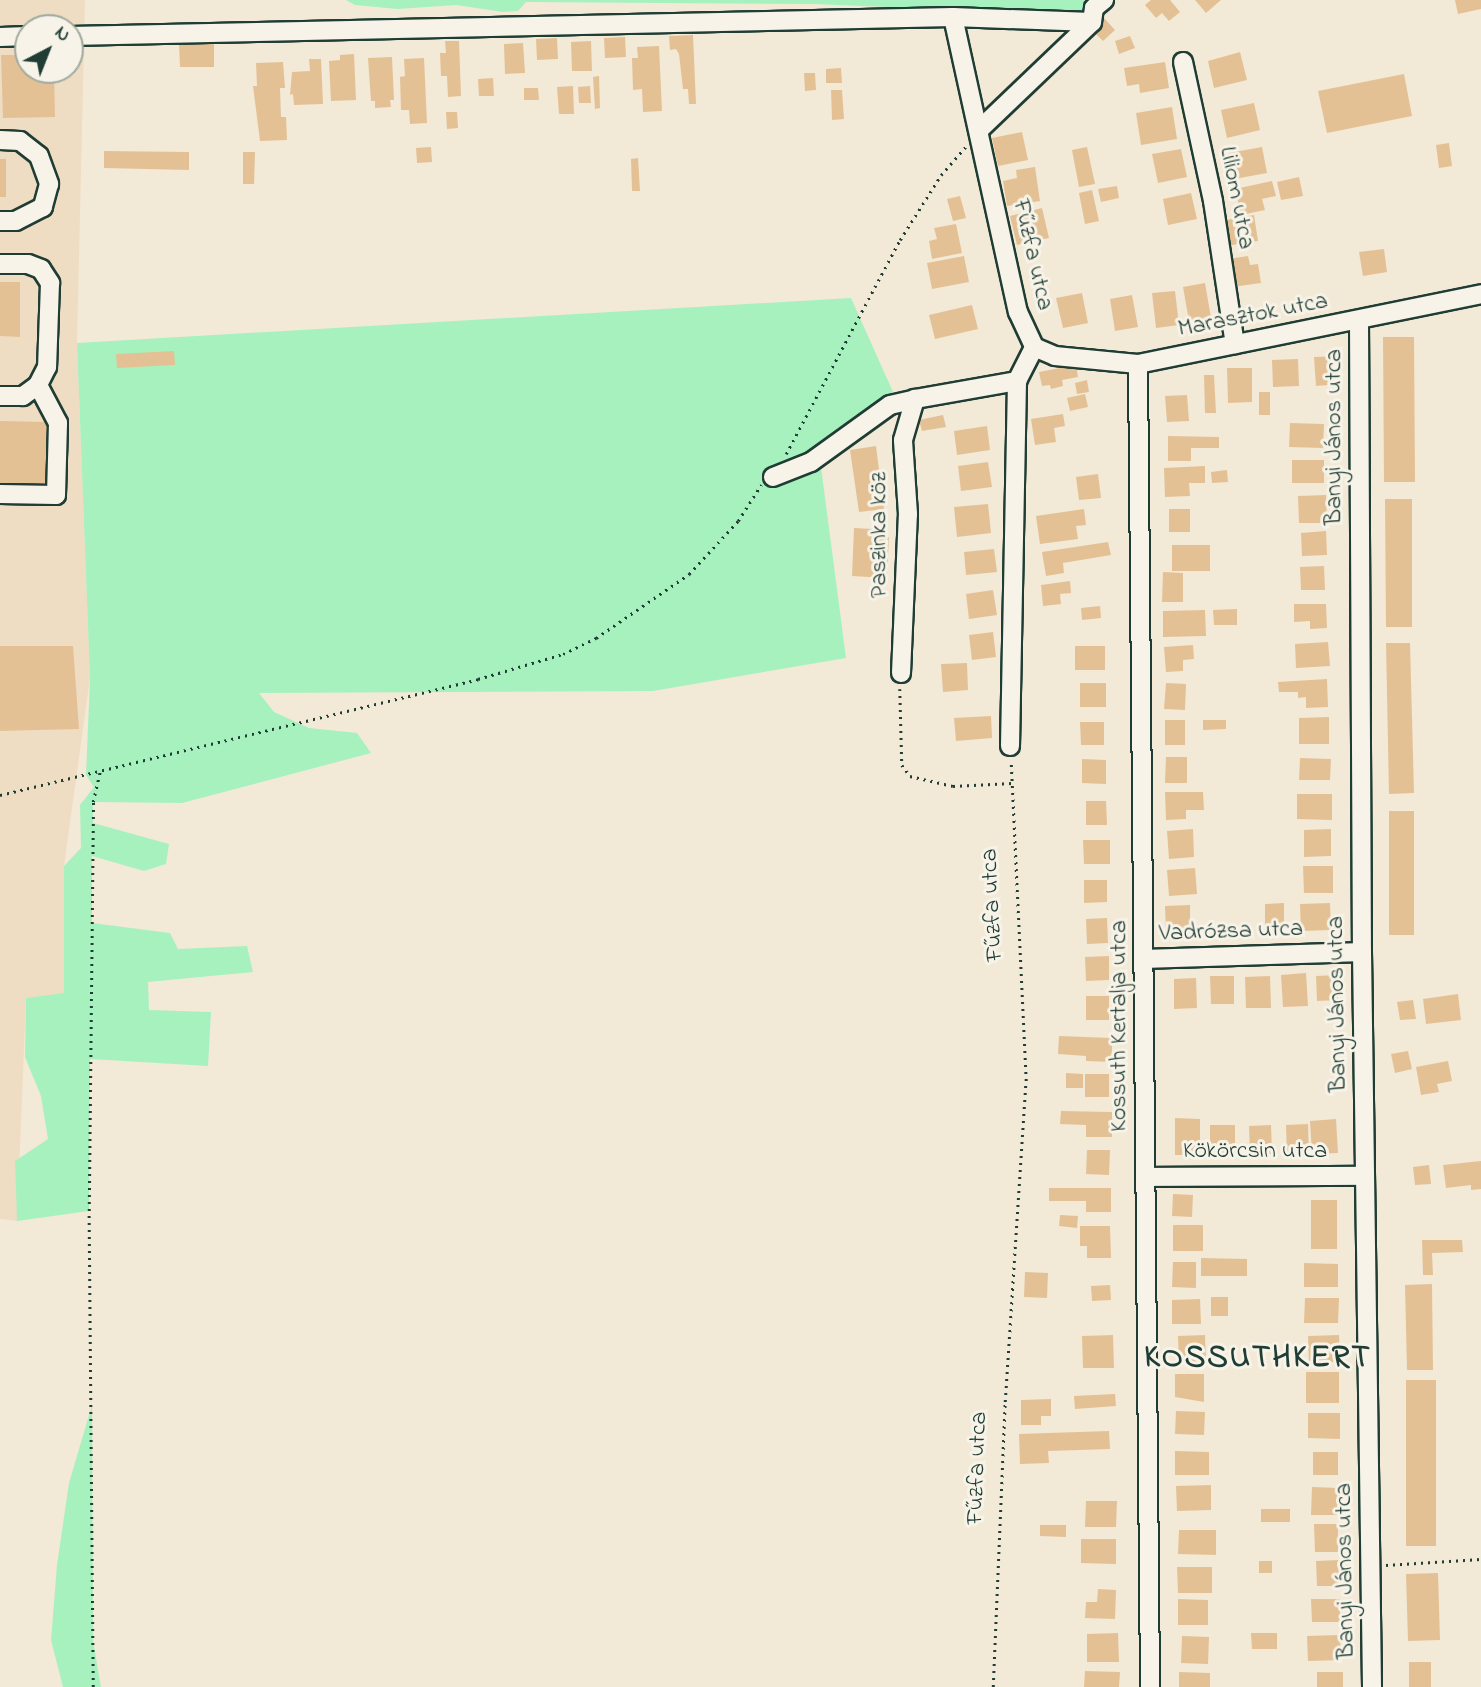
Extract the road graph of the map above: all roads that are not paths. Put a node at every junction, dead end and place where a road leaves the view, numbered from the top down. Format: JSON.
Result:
{"nodes":[{"id":1,"x":1104,"y":0,"type":"edge"},
{"id":2,"x":953,"y":17,"type":"junction"},
{"id":3,"x":1092,"y":22,"type":"junction"},
{"id":4,"x":84,"y":36,"type":"edge"},
{"id":5,"x":1183,"y":62,"type":"dead end"},
{"id":6,"x":979,"y":130,"type":"junction"},
{"id":7,"x":0,"y":140,"type":"edge"},
{"id":8,"x":0,"y":221,"type":"edge"},
{"id":9,"x":0,"y":264,"type":"edge"},
{"id":10,"x":1481,"y":294,"type":"edge"},
{"id":11,"x":1359,"y":321,"type":"junction"},
{"id":12,"x":1236,"y":344,"type":"junction"},
{"id":13,"x":1034,"y":347,"type":"junction"},
{"id":14,"x":1138,"y":364,"type":"junction"},
{"id":15,"x":1017,"y":381,"type":"junction"},
{"id":16,"x":38,"y":385,"type":"junction"},
{"id":17,"x":0,"y":396,"type":"edge"},
{"id":18,"x":915,"y":399,"type":"junction"},
{"id":19,"x":773,"y":477,"type":"road end"},
{"id":20,"x":0,"y":494,"type":"edge"},
{"id":21,"x":901,"y":673,"type":"road end"},
{"id":22,"x":1010,"y":746,"type":"road end"},
{"id":23,"x":1362,"y":952,"type":"junction"},
{"id":24,"x":1144,"y":959,"type":"junction"},
{"id":25,"x":1365,"y":1176,"type":"junction"},
{"id":26,"x":1146,"y":1177,"type":"junction"},
{"id":27,"x":1150,"y":1687,"type":"edge"},
{"id":28,"x":1372,"y":1687,"type":"edge"}],
"edges":[{"from":1,"to":3,"type":"street"},
{"from":2,"to":3,"type":"street"},
{"from":2,"to":4,"type":"street"},
{"from":2,"to":6,"type":"street","name":"Fűzfa utca"},
{"from":3,"to":6,"type":"street"},
{"from":5,"to":12,"type":"street","name":"Liliom utca"},
{"from":6,"to":13,"type":"street","name":"Fűzfa utca"},
{"from":7,"to":8,"type":"street"},
{"from":9,"to":16,"type":"street"},
{"from":10,"to":11,"type":"street","name":"Marasztok utca"},
{"from":11,"to":12,"type":"street","name":"Marasztok utca"},
{"from":11,"to":23,"type":"street","name":"Banyi János utca"},
{"from":12,"to":14,"type":"street","name":"Marasztok utca"},
{"from":13,"to":14,"type":"street","name":"Marasztok utca"},
{"from":13,"to":15,"type":"street","name":"Fűzfa utca"},
{"from":14,"to":24,"type":"street","name":"Kossuth Kertalja utca"},
{"from":15,"to":18,"type":"street"},
{"from":15,"to":22,"type":"street","name":"Fűzfa utca"},
{"from":16,"to":17,"type":"street"},
{"from":16,"to":20,"type":"street"},
{"from":18,"to":19,"type":"street"},
{"from":18,"to":21,"type":"street","name":"Paszinka köz"},
{"from":23,"to":24,"type":"street","name":"Vadrózsa utca"},
{"from":23,"to":25,"type":"street","name":"Banyi János utca"},
{"from":24,"to":26,"type":"street","name":"Kossuth Kertalja utca"},
{"from":25,"to":26,"type":"street","name":"Kökörcsin utca"},
{"from":25,"to":28,"type":"street","name":"Banyi János utca"},
{"from":26,"to":27,"type":"street","name":"Kossuth Kertalja utca"}]}
